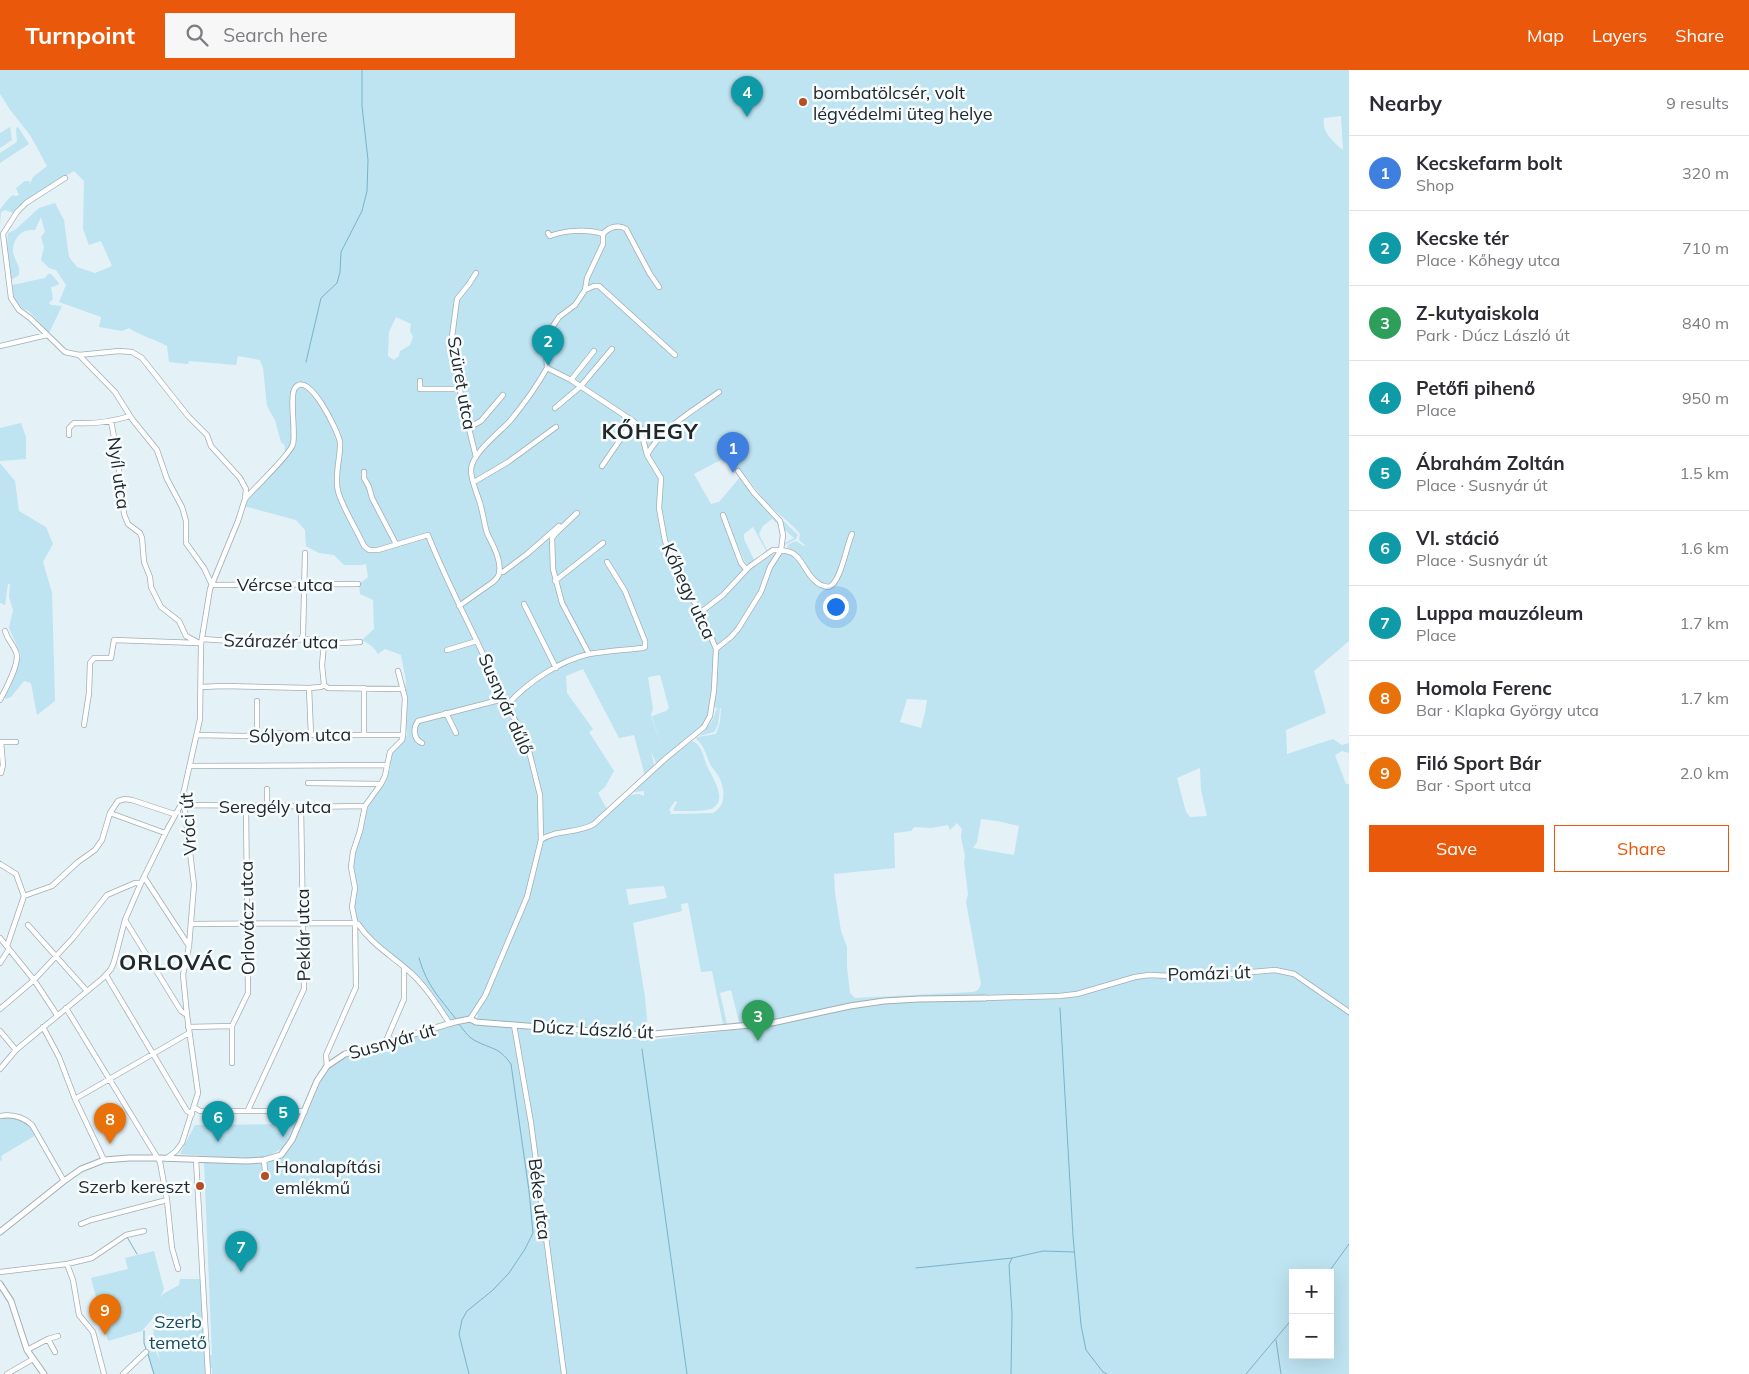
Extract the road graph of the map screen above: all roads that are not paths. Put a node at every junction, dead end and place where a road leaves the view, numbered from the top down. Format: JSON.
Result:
{"nodes":[{"id":1,"x":66,"y":178,"type":"dead end"},
{"id":2,"x":2,"y":232,"type":"edge"},
{"id":3,"x":548,"y":233,"type":"dead end"},
{"id":4,"x":603,"y":234,"type":"junction"},
{"id":5,"x":476,"y":273,"type":"dead end"},
{"id":6,"x":659,"y":287,"type":"dead end"},
{"id":7,"x":585,"y":290,"type":"junction"},
{"id":8,"x":46,"y":335,"type":"junction"},
{"id":9,"x":0,"y":346,"type":"edge"},
{"id":10,"x":612,"y":349,"type":"dead end"},
{"id":11,"x":594,"y":351,"type":"dead end"},
{"id":12,"x":79,"y":355,"type":"junction"},
{"id":13,"x":675,"y":355,"type":"dead end"},
{"id":14,"x":547,"y":368,"type":"junction"},
{"id":15,"x":571,"y":380,"type":"junction"},
{"id":16,"x":420,"y":381,"type":"dead end"},
{"id":17,"x":580,"y":386,"type":"junction"},
{"id":18,"x":459,"y":389,"type":"junction"},
{"id":19,"x":719,"y":392,"type":"dead end"},
{"id":20,"x":504,"y":396,"type":"dead end"},
{"id":21,"x":556,"y":408,"type":"dead end"},
{"id":22,"x":130,"y":416,"type":"junction"},
{"id":23,"x":111,"y":421,"type":"junction"},
{"id":24,"x":633,"y":421,"type":"junction"},
{"id":25,"x":556,"y":427,"type":"dead end"},
{"id":26,"x":468,"y":428,"type":"junction"},
{"id":27,"x":69,"y":435,"type":"dead end"},
{"id":28,"x":477,"y":456,"type":"junction"},
{"id":29,"x":647,"y":456,"type":"junction"},
{"id":30,"x":602,"y":466,"type":"dead end"},
{"id":31,"x":738,"y":471,"type":"dead end"},
{"id":32,"x":364,"y":472,"type":"dead end"},
{"id":33,"x":474,"y":482,"type":"junction"},
{"id":34,"x":245,"y":499,"type":"junction"},
{"id":35,"x":578,"y":513,"type":"dead end"},
{"id":36,"x":723,"y":515,"type":"dead end"},
{"id":37,"x":559,"y":526,"type":"dead end"},
{"id":38,"x":555,"y":532,"type":"junction"},
{"id":39,"x":852,"y":534,"type":"dead end"},
{"id":40,"x":603,"y":542,"type":"dead end"},
{"id":41,"x":396,"y":544,"type":"junction"},
{"id":42,"x":781,"y":550,"type":"junction"},
{"id":43,"x":305,"y":553,"type":"dead end"},
{"id":44,"x":608,"y":562,"type":"dead end"},
{"id":45,"x":746,"y":569,"type":"junction"},
{"id":46,"x":500,"y":572,"type":"junction"},
{"id":47,"x":556,"y":581,"type":"junction"},
{"id":48,"x":305,"y":584,"type":"junction"},
{"id":49,"x":358,"y":584,"type":"dead end"},
{"id":50,"x":212,"y":585,"type":"junction"},
{"id":51,"x":524,"y":604,"type":"dead end"},
{"id":52,"x":459,"y":606,"type":"junction"},
{"id":53,"x":701,"y":612,"type":"junction"},
{"id":54,"x":5,"y":631,"type":"dead end"},
{"id":55,"x":301,"y":639,"type":"junction"},
{"id":56,"x":477,"y":641,"type":"junction"},
{"id":57,"x":200,"y":642,"type":"junction"},
{"id":58,"x":360,"y":642,"type":"dead end"},
{"id":59,"x":324,"y":644,"type":"junction"},
{"id":60,"x":716,"y":649,"type":"junction"},
{"id":61,"x":447,"y":650,"type":"dead end"},
{"id":62,"x":589,"y":654,"type":"junction"},
{"id":63,"x":556,"y":668,"type":"junction"},
{"id":64,"x":398,"y":671,"type":"dead end"},
{"id":65,"x":324,"y":685,"type":"junction"},
{"id":66,"x":201,"y":687,"type":"junction"},
{"id":67,"x":309,"y":688,"type":"junction"},
{"id":68,"x":364,"y":688,"type":"junction"},
{"id":69,"x":402,"y":689,"type":"junction"},
{"id":70,"x":503,"y":699,"type":"junction"},
{"id":71,"x":0,"y":700,"type":"edge"},
{"id":72,"x":257,"y":701,"type":"dead end"},
{"id":73,"x":507,"y":705,"type":"junction"},
{"id":74,"x":446,"y":714,"type":"junction"},
{"id":75,"x":84,"y":725,"type":"dead end"},
{"id":76,"x":456,"y":733,"type":"dead end"},
{"id":77,"x":364,"y":734,"type":"junction"},
{"id":78,"x":197,"y":735,"type":"junction"},
{"id":79,"x":257,"y":735,"type":"junction"},
{"id":80,"x":310,"y":735,"type":"junction"},
{"id":81,"x":403,"y":735,"type":"junction"},
{"id":82,"x":1,"y":742,"type":"edge"},
{"id":83,"x":16,"y":742,"type":"dead end"},
{"id":84,"x":422,"y":743,"type":"dead end"},
{"id":85,"x":387,"y":765,"type":"junction"},
{"id":86,"x":190,"y":766,"type":"junction"},
{"id":87,"x":1,"y":772,"type":"edge"},
{"id":88,"x":308,"y":784,"type":"dead end"},
{"id":89,"x":381,"y":784,"type":"junction"},
{"id":90,"x":267,"y":790,"type":"dead end"},
{"id":91,"x":184,"y":803,"type":"junction"},
{"id":92,"x":246,"y":806,"type":"junction"},
{"id":93,"x":267,"y":806,"type":"junction"},
{"id":94,"x":365,"y":806,"type":"junction"},
{"id":95,"x":301,"y":807,"type":"junction"},
{"id":96,"x":178,"y":812,"type":"junction"},
{"id":97,"x":185,"y":812,"type":"junction"},
{"id":98,"x":110,"y":813,"type":"junction"},
{"id":99,"x":165,"y":834,"type":"junction"},
{"id":100,"x":541,"y":840,"type":"junction"},
{"id":101,"x":0,"y":864,"type":"edge"},
{"id":102,"x":144,"y":877,"type":"junction"},
{"id":103,"x":141,"y":883,"type":"junction"},
{"id":104,"x":24,"y":896,"type":"junction"},
{"id":105,"x":125,"y":920,"type":"junction"},
{"id":106,"x":302,"y":923,"type":"junction"},
{"id":107,"x":355,"y":923,"type":"junction"},
{"id":108,"x":191,"y":924,"type":"junction"},
{"id":109,"x":248,"y":924,"type":"junction"},
{"id":110,"x":28,"y":925,"type":"dead end"},
{"id":111,"x":362,"y":930,"type":"junction"},
{"id":112,"x":355,"y":935,"type":"junction"},
{"id":113,"x":0,"y":938,"type":"edge"},
{"id":114,"x":189,"y":946,"type":"junction"},
{"id":115,"x":8,"y":947,"type":"junction"},
{"id":116,"x":56,"y":956,"type":"junction"},
{"id":117,"x":0,"y":964,"type":"edge"},
{"id":118,"x":404,"y":968,"type":"junction"},
{"id":119,"x":106,"y":975,"type":"junction"},
{"id":120,"x":34,"y":980,"type":"junction"},
{"id":121,"x":86,"y":991,"type":"junction"},
{"id":122,"x":985,"y":998,"type":"joint"},
{"id":123,"x":66,"y":1008,"type":"junction"},
{"id":124,"x":0,"y":1009,"type":"edge"},
{"id":125,"x":1349,"y":1012,"type":"edge"},
{"id":126,"x":57,"y":1015,"type":"junction"},
{"id":127,"x":187,"y":1015,"type":"junction"},
{"id":128,"x":470,"y":1019,"type":"junction"},
{"id":129,"x":455,"y":1022,"type":"junction"},
{"id":130,"x":514,"y":1025,"type":"junction"},
{"id":131,"x":188,"y":1026,"type":"junction"},
{"id":132,"x":232,"y":1026,"type":"junction"},
{"id":133,"x":43,"y":1027,"type":"junction"},
{"id":134,"x":0,"y":1031,"type":"edge"},
{"id":135,"x":189,"y":1033,"type":"junction"},
{"id":136,"x":386,"y":1041,"type":"junction"},
{"id":137,"x":16,"y":1050,"type":"junction"},
{"id":138,"x":152,"y":1054,"type":"junction"},
{"id":139,"x":232,"y":1063,"type":"dead end"},
{"id":140,"x":327,"y":1066,"type":"junction"},
{"id":141,"x":0,"y":1069,"type":"edge"},
{"id":142,"x":110,"y":1080,"type":"junction"},
{"id":143,"x":75,"y":1099,"type":"junction"},
{"id":144,"x":195,"y":1108,"type":"junction"},
{"id":145,"x":248,"y":1110,"type":"junction"},
{"id":146,"x":305,"y":1111,"type":"junction"},
{"id":147,"x":192,"y":1114,"type":"junction"},
{"id":148,"x":0,"y":1116,"type":"edge"},
{"id":149,"x":176,"y":1151,"type":"junction"},
{"id":150,"x":158,"y":1158,"type":"junction"},
{"id":151,"x":167,"y":1158,"type":"junction"},
{"id":152,"x":177,"y":1159,"type":"junction"},
{"id":153,"x":196,"y":1159,"type":"junction"},
{"id":154,"x":104,"y":1160,"type":"junction"},
{"id":155,"x":264,"y":1160,"type":"junction"},
{"id":156,"x":264,"y":1171,"type":"dead end"},
{"id":157,"x":64,"y":1181,"type":"junction"},
{"id":158,"x":167,"y":1200,"type":"junction"},
{"id":159,"x":82,"y":1224,"type":"dead end"},
{"id":160,"x":144,"y":1231,"type":"dead end"},
{"id":161,"x":0,"y":1232,"type":"edge"},
{"id":162,"x":67,"y":1264,"type":"junction"},
{"id":163,"x":178,"y":1269,"type":"dead end"},
{"id":164,"x":0,"y":1272,"type":"edge"},
{"id":165,"x":0,"y":1284,"type":"edge"},
{"id":166,"x":58,"y":1336,"type":"dead end"},
{"id":167,"x":48,"y":1339,"type":"junction"},
{"id":168,"x":28,"y":1350,"type":"junction"},
{"id":169,"x":55,"y":1352,"type":"dead end"},
{"id":170,"x":146,"y":1352,"type":"dead end"},
{"id":171,"x":32,"y":1359,"type":"junction"},
{"id":172,"x":7,"y":1374,"type":"edge"},
{"id":173,"x":44,"y":1374,"type":"edge"},
{"id":174,"x":104,"y":1374,"type":"edge"},
{"id":175,"x":123,"y":1374,"type":"edge"},
{"id":176,"x":208,"y":1374,"type":"edge"},
{"id":177,"x":564,"y":1374,"type":"edge"}],
"edges":[{"from":1,"to":2,"type":"street"},
{"from":2,"to":8,"type":"street"},
{"from":3,"to":4,"type":"street"},
{"from":4,"to":6,"type":"street"},
{"from":4,"to":7,"type":"street"},
{"from":5,"to":18,"type":"street","name":"Szüret utca"},
{"from":7,"to":13,"type":"street"},
{"from":7,"to":14,"type":"street"},
{"from":8,"to":9,"type":"street"},
{"from":8,"to":12,"type":"street"},
{"from":10,"to":17,"type":"street"},
{"from":11,"to":15,"type":"street"},
{"from":12,"to":22,"type":"street"},
{"from":12,"to":34,"type":"street"},
{"from":14,"to":15,"type":"street","name":"Kőhegy utca"},
{"from":14,"to":28,"type":"street","name":"Szüret utca"},
{"from":15,"to":17,"type":"street","name":"Kőhegy utca"},
{"from":16,"to":18,"type":"street"},
{"from":17,"to":21,"type":"street"},
{"from":17,"to":24,"type":"street","name":"Kőhegy utca"},
{"from":18,"to":26,"type":"street","name":"Szüret utca"},
{"from":19,"to":29,"type":"street"},
{"from":20,"to":26,"type":"street"},
{"from":22,"to":23,"type":"street"},
{"from":22,"to":50,"type":"street"},
{"from":23,"to":27,"type":"street"},
{"from":23,"to":57,"type":"street","name":"Nyíl utca"},
{"from":24,"to":29,"type":"street","name":"Kőhegy utca"},
{"from":24,"to":30,"type":"street"},
{"from":25,"to":33,"type":"street"},
{"from":26,"to":28,"type":"street","name":"Szüret utca"},
{"from":28,"to":33,"type":"street","name":"Szüret utca"},
{"from":29,"to":53,"type":"street","name":"Kőhegy utca"},
{"from":31,"to":42,"type":"street"},
{"from":32,"to":41,"type":"street"},
{"from":33,"to":46,"type":"street","name":"Szüret utca"},
{"from":34,"to":41,"type":"street"},
{"from":34,"to":50,"type":"street","name":"Vróci út"},
{"from":35,"to":38,"type":"street"},
{"from":36,"to":45,"type":"street"},
{"from":37,"to":38,"type":"street"},
{"from":38,"to":46,"type":"street"},
{"from":38,"to":47,"type":"street"},
{"from":39,"to":42,"type":"street"},
{"from":40,"to":47,"type":"street"},
{"from":41,"to":52,"type":"street","name":"Susnyár dűlő"},
{"from":42,"to":45,"type":"street"},
{"from":42,"to":60,"type":"street"},
{"from":43,"to":48,"type":"street"},
{"from":44,"to":62,"type":"street"},
{"from":45,"to":53,"type":"street"},
{"from":46,"to":52,"type":"street"},
{"from":47,"to":62,"type":"street"},
{"from":48,"to":49,"type":"street","name":"Vércse utca"},
{"from":48,"to":50,"type":"street","name":"Vércse utca"},
{"from":48,"to":55,"type":"street"},
{"from":50,"to":57,"type":"street","name":"Vróci út"},
{"from":51,"to":63,"type":"street"},
{"from":52,"to":56,"type":"street","name":"Susnyár dűlő"},
{"from":53,"to":60,"type":"street","name":"Kőhegy utca"},
{"from":54,"to":71,"type":"street"},
{"from":55,"to":57,"type":"street","name":"Szárazér utca"},
{"from":55,"to":59,"type":"street","name":"Szárazér utca"},
{"from":56,"to":61,"type":"street"},
{"from":56,"to":70,"type":"street","name":"Susnyár dűlő"},
{"from":57,"to":66,"type":"street","name":"Vróci út"},
{"from":57,"to":75,"type":"street","name":"Szárazér utca"},
{"from":58,"to":59,"type":"street","name":"Szárazér utca"},
{"from":59,"to":65,"type":"street"},
{"from":60,"to":100,"type":"street","name":"Kőhegy utca"},
{"from":62,"to":63,"type":"street"},
{"from":63,"to":73,"type":"street"},
{"from":64,"to":69,"type":"street"},
{"from":65,"to":67,"type":"street"},
{"from":65,"to":68,"type":"street"},
{"from":66,"to":67,"type":"street"},
{"from":66,"to":78,"type":"street","name":"Vróci út"},
{"from":67,"to":80,"type":"street"},
{"from":68,"to":69,"type":"street"},
{"from":68,"to":77,"type":"street"},
{"from":69,"to":81,"type":"street"},
{"from":70,"to":73,"type":"street","name":"Susnyár dűlő"},
{"from":70,"to":74,"type":"street"},
{"from":72,"to":79,"type":"street"},
{"from":73,"to":100,"type":"street","name":"Susnyár dűlő"},
{"from":74,"to":76,"type":"street"},
{"from":74,"to":84,"type":"street"},
{"from":77,"to":80,"type":"street","name":"Sólyom utca"},
{"from":77,"to":81,"type":"street","name":"Sólyom utca"},
{"from":78,"to":79,"type":"street","name":"Sólyom utca"},
{"from":78,"to":86,"type":"street","name":"Vróci út"},
{"from":79,"to":80,"type":"street","name":"Sólyom utca"},
{"from":81,"to":85,"type":"street"},
{"from":82,"to":83,"type":"street"},
{"from":82,"to":87,"type":"street"},
{"from":85,"to":86,"type":"street"},
{"from":85,"to":89,"type":"street"},
{"from":86,"to":91,"type":"street","name":"Vróci út"},
{"from":88,"to":89,"type":"street"},
{"from":89,"to":94,"type":"street"},
{"from":90,"to":93,"type":"street"},
{"from":91,"to":92,"type":"street","name":"Seregély utca"},
{"from":91,"to":96,"type":"street"},
{"from":91,"to":97,"type":"street","name":"Vróci út"},
{"from":92,"to":93,"type":"street","name":"Seregély utca"},
{"from":92,"to":109,"type":"street","name":"Orlovácz utca"},
{"from":93,"to":95,"type":"street","name":"Seregély utca"},
{"from":94,"to":95,"type":"street","name":"Seregély utca"},
{"from":94,"to":107,"type":"street"},
{"from":95,"to":106,"type":"street","name":"Peklár utca"},
{"from":96,"to":97,"type":"street"},
{"from":96,"to":98,"type":"street"},
{"from":96,"to":99,"type":"street"},
{"from":97,"to":108,"type":"street","name":"Vróci út"},
{"from":98,"to":99,"type":"street"},
{"from":98,"to":104,"type":"street"},
{"from":99,"to":102,"type":"street"},
{"from":100,"to":128,"type":"street","name":"Susnyár dűlő"},
{"from":101,"to":104,"type":"street"},
{"from":102,"to":103,"type":"street"},
{"from":102,"to":114,"type":"street"},
{"from":103,"to":105,"type":"street"},
{"from":103,"to":116,"type":"street"},
{"from":104,"to":115,"type":"street"},
{"from":105,"to":119,"type":"street"},
{"from":105,"to":127,"type":"street"},
{"from":106,"to":107,"type":"street"},
{"from":106,"to":109,"type":"street"},
{"from":106,"to":145,"type":"street","name":"Peklár utca"},
{"from":107,"to":111,"type":"street"},
{"from":107,"to":112,"type":"street"},
{"from":108,"to":109,"type":"street"},
{"from":108,"to":114,"type":"street","name":"Vróci út"},
{"from":109,"to":132,"type":"street","name":"Orlovácz utca"},
{"from":110,"to":116,"type":"street"},
{"from":111,"to":112,"type":"street"},
{"from":111,"to":118,"type":"street"},
{"from":112,"to":140,"type":"street"},
{"from":113,"to":115,"type":"street"},
{"from":114,"to":127,"type":"street","name":"Vróci út"},
{"from":115,"to":117,"type":"street"},
{"from":115,"to":120,"type":"street"},
{"from":116,"to":120,"type":"street"},
{"from":116,"to":121,"type":"street"},
{"from":118,"to":129,"type":"street"},
{"from":118,"to":136,"type":"street"},
{"from":119,"to":121,"type":"street"},
{"from":119,"to":138,"type":"street"},
{"from":120,"to":124,"type":"street"},
{"from":120,"to":126,"type":"street"},
{"from":121,"to":123,"type":"street"},
{"from":122,"to":125,"type":"street","name":"Pomázi út"},
{"from":122,"to":130,"type":"street","name":"Dúcz László út"},
{"from":123,"to":126,"type":"street"},
{"from":123,"to":142,"type":"street"},
{"from":126,"to":133,"type":"street"},
{"from":127,"to":131,"type":"street","name":"Vróci út"},
{"from":128,"to":129,"type":"street","name":"Susnyár út"},
{"from":128,"to":130,"type":"street","name":"Dúcz László út"},
{"from":129,"to":136,"type":"street","name":"Susnyár út"},
{"from":130,"to":177,"type":"street","name":"Béke utca"},
{"from":131,"to":132,"type":"street"},
{"from":131,"to":135,"type":"street","name":"Vróci út"},
{"from":132,"to":139,"type":"street","name":"Orlovácz utca"},
{"from":133,"to":137,"type":"street"},
{"from":133,"to":143,"type":"street"},
{"from":134,"to":137,"type":"street"},
{"from":135,"to":138,"type":"street"},
{"from":135,"to":144,"type":"street","name":"Vróci út"},
{"from":136,"to":140,"type":"street","name":"Susnyár út"},
{"from":137,"to":141,"type":"street"},
{"from":138,"to":142,"type":"street"},
{"from":138,"to":147,"type":"street"},
{"from":140,"to":146,"type":"street","name":"Susnyár út"},
{"from":142,"to":143,"type":"street"},
{"from":142,"to":150,"type":"street"},
{"from":143,"to":154,"type":"street"},
{"from":144,"to":145,"type":"street"},
{"from":144,"to":147,"type":"street","name":"Vróci út"},
{"from":145,"to":146,"type":"street"},
{"from":146,"to":155,"type":"street","name":"Susnyár út"},
{"from":147,"to":149,"type":"street","name":"Vróci út"},
{"from":148,"to":157,"type":"street"},
{"from":149,"to":151,"type":"street","name":"Vróci út"},
{"from":149,"to":152,"type":"street"},
{"from":150,"to":151,"type":"street","name":"Susnyár út"},
{"from":150,"to":154,"type":"street","name":"Susnyár út"},
{"from":150,"to":158,"type":"street"},
{"from":151,"to":152,"type":"street","name":"Susnyár út"},
{"from":152,"to":153,"type":"street","name":"Susnyár út"},
{"from":153,"to":155,"type":"street","name":"Susnyár út"},
{"from":153,"to":176,"type":"street"},
{"from":154,"to":157,"type":"street","name":"Susnyár út"},
{"from":155,"to":156,"type":"street"},
{"from":157,"to":161,"type":"street","name":"Susnyár út"},
{"from":158,"to":159,"type":"street"},
{"from":158,"to":163,"type":"street"},
{"from":160,"to":162,"type":"street"},
{"from":162,"to":164,"type":"street"},
{"from":162,"to":174,"type":"street"},
{"from":165,"to":168,"type":"street"},
{"from":166,"to":167,"type":"street"},
{"from":167,"to":168,"type":"street"},
{"from":167,"to":169,"type":"street"},
{"from":168,"to":171,"type":"street"},
{"from":170,"to":175,"type":"street"},
{"from":171,"to":172,"type":"street"},
{"from":171,"to":173,"type":"street"}]}
